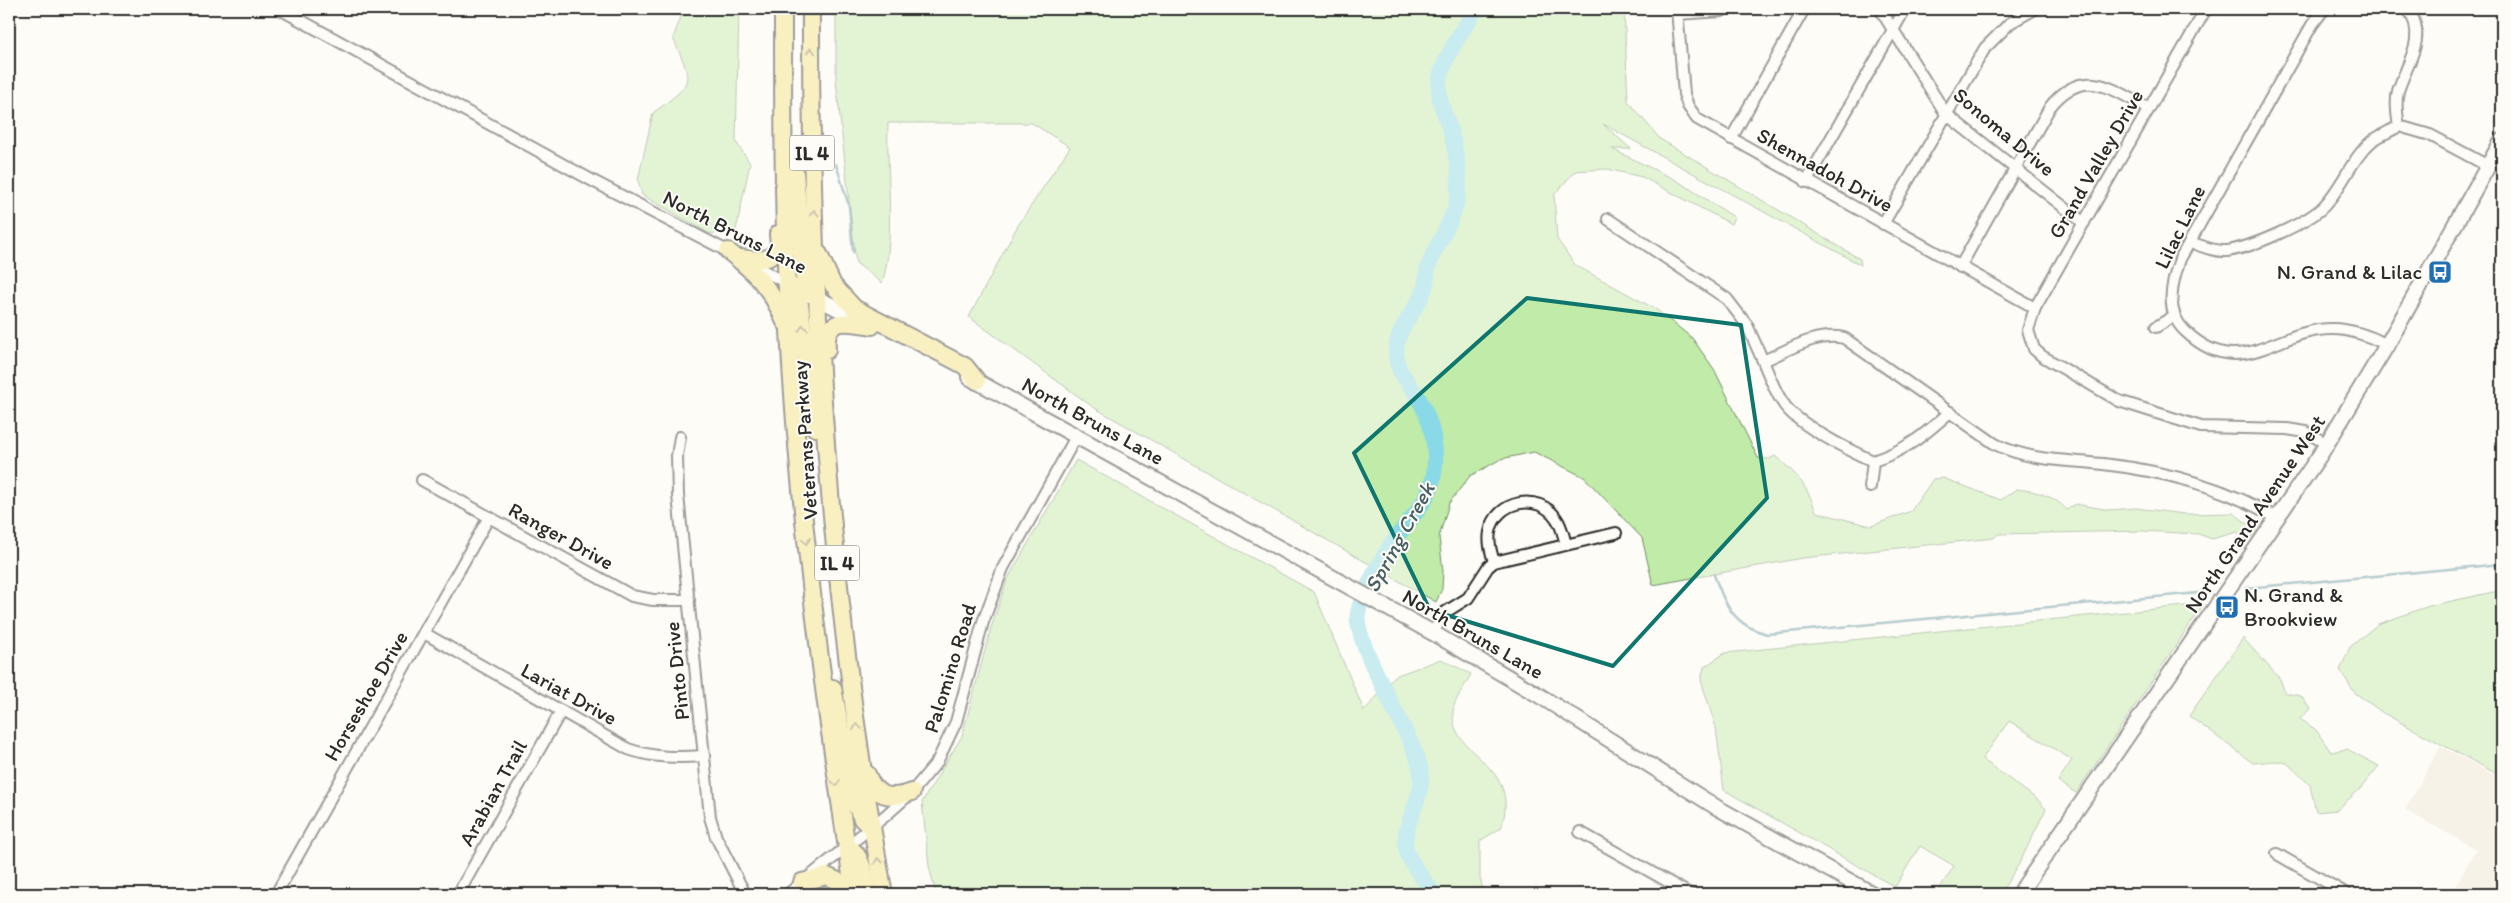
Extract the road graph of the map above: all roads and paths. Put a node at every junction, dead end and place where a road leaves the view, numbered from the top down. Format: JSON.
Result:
{"nodes":[{"id":1,"x":280,"y":9,"type":"edge"},
{"id":2,"x":783,"y":9,"type":"edge"},
{"id":3,"x":811,"y":9,"type":"edge"},
{"id":4,"x":1804,"y":9,"type":"edge"},
{"id":5,"x":1880,"y":9,"type":"edge"},
{"id":6,"x":1905,"y":9,"type":"edge"},
{"id":7,"x":2035,"y":9,"type":"edge"},
{"id":8,"x":2206,"y":9,"type":"edge"},
{"id":9,"x":2324,"y":9,"type":"edge"},
{"id":10,"x":2408,"y":9,"type":"edge"},
{"id":11,"x":1677,"y":11,"type":"edge"},
{"id":12,"x":1722,"y":11,"type":"dead end"},
{"id":13,"x":1893,"y":28,"type":"junction"},
{"id":14,"x":783,"y":39,"type":"junction"},
{"id":15,"x":783,"y":108,"type":"junction"},
{"id":16,"x":2149,"y":109,"type":"junction"},
{"id":17,"x":1946,"y":114,"type":"junction"},
{"id":18,"x":2399,"y":126,"type":"junction"},
{"id":19,"x":1731,"y":139,"type":"junction"},
{"id":20,"x":2502,"y":141,"type":"edge"},
{"id":21,"x":2488,"y":166,"type":"junction"},
{"id":22,"x":2015,"y":169,"type":"junction"},
{"id":23,"x":1806,"y":182,"type":"junction"},
{"id":24,"x":1608,"y":219,"type":"dead end"},
{"id":25,"x":2084,"y":223,"type":"junction"},
{"id":26,"x":1882,"y":224,"type":"junction"},
{"id":27,"x":814,"y":240,"type":"junction"},
{"id":28,"x":2190,"y":242,"type":"junction"},
{"id":29,"x":734,"y":255,"type":"junction"},
{"id":30,"x":1960,"y":267,"type":"junction"},
{"id":31,"x":787,"y":283,"type":"junction"},
{"id":32,"x":816,"y":297,"type":"junction"},
{"id":33,"x":2035,"y":308,"type":"junction"},
{"id":34,"x":2174,"y":316,"type":"junction"},
{"id":35,"x":872,"y":326,"type":"junction"},
{"id":36,"x":2156,"y":327,"type":"dead end"},
{"id":37,"x":789,"y":332,"type":"junction"},
{"id":38,"x":2387,"y":345,"type":"junction"},
{"id":39,"x":1763,"y":361,"type":"junction"},
{"id":40,"x":977,"y":381,"type":"junction"},
{"id":41,"x":1950,"y":412,"type":"junction"},
{"id":42,"x":1077,"y":435,"type":"junction"},
{"id":43,"x":680,"y":437,"type":"dead end"},
{"id":44,"x":2327,"y":444,"type":"junction"},
{"id":45,"x":1873,"y":461,"type":"junction"},
{"id":46,"x":422,"y":480,"type":"dead end"},
{"id":47,"x":1870,"y":487,"type":"dead end"},
{"id":48,"x":830,"y":490,"type":"junction"},
{"id":49,"x":832,"y":514,"type":"junction"},
{"id":50,"x":489,"y":517,"type":"junction"},
{"id":51,"x":2278,"y":519,"type":"junction"},
{"id":52,"x":1616,"y":533,"type":"dead end"},
{"id":53,"x":1566,"y":544,"type":"junction"},
{"id":54,"x":1494,"y":562,"type":"junction"},
{"id":55,"x":810,"y":578,"type":"junction"},
{"id":56,"x":689,"y":600,"type":"junction"},
{"id":57,"x":424,"y":633,"type":"junction"},
{"id":58,"x":1433,"y":633,"type":"junction"},
{"id":59,"x":561,"y":711,"type":"junction"},
{"id":60,"x":704,"y":756,"type":"junction"},
{"id":61,"x":862,"y":761,"type":"junction"},
{"id":62,"x":912,"y":792,"type":"junction"},
{"id":63,"x":871,"y":827,"type":"junction"},
{"id":64,"x":1580,"y":832,"type":"dead end"},
{"id":65,"x":846,"y":846,"type":"junction"},
{"id":66,"x":2277,"y":854,"type":"dead end"},
{"id":67,"x":802,"y":882,"type":"junction"},
{"id":68,"x":276,"y":894,"type":"edge"},
{"id":69,"x":458,"y":894,"type":"edge"},
{"id":70,"x":745,"y":894,"type":"edge"},
{"id":71,"x":788,"y":894,"type":"edge"},
{"id":72,"x":854,"y":894,"type":"edge"},
{"id":73,"x":868,"y":894,"type":"edge"},
{"id":74,"x":884,"y":894,"type":"edge"},
{"id":75,"x":1690,"y":894,"type":"edge"},
{"id":76,"x":1873,"y":894,"type":"edge"},
{"id":77,"x":2018,"y":894,"type":"edge"},
{"id":78,"x":2347,"y":894,"type":"edge"}],
"edges":[{"from":1,"to":29,"type":"street","name":"North Bruns Lane"},
{"from":2,"to":14,"type":"highway","name":"Veterans Parkway","number":"IL 4"},
{"from":27,"to":3,"type":"highway","name":"Veterans Parkway","number":"IL 4","one_way":true},
{"from":4,"to":19,"type":"street"},
{"from":5,"to":13,"type":"street","name":"Sonoma Drive"},
{"from":6,"to":13,"type":"street"},
{"from":7,"to":17,"type":"street"},
{"from":8,"to":16,"type":"street","name":"Grand Valley Drive"},
{"from":9,"to":28,"type":"street","name":"Lilac Lane"},
{"from":10,"to":18,"type":"street"},
{"from":11,"to":12,"type":"street"},
{"from":11,"to":19,"type":"street","name":"Shennadoh Drive"},
{"from":13,"to":17,"type":"street","name":"Sonoma Drive"},
{"from":13,"to":23,"type":"street"},
{"from":14,"to":15,"type":"highway","name":"Veterans Parkway","number":"IL 4"},
{"from":14,"to":32,"type":"highway"},
{"from":15,"to":29,"type":"highway"},
{"from":15,"to":31,"type":"highway","name":"Veterans Parkway","number":"IL 4"},
{"from":16,"to":22,"type":"street"},
{"from":16,"to":25,"type":"street","name":"Grand Valley Drive"},
{"from":17,"to":22,"type":"street","name":"Sonoma Drive"},
{"from":17,"to":26,"type":"street"},
{"from":18,"to":21,"type":"street"},
{"from":18,"to":28,"type":"street"},
{"from":19,"to":23,"type":"street","name":"Shennadoh Drive"},
{"from":20,"to":21,"type":"main road","name":"North Grand Avenue West"},
{"from":21,"to":38,"type":"main road","name":"North Grand Avenue West"},
{"from":22,"to":25,"type":"street","name":"Sonoma Drive"},
{"from":22,"to":30,"type":"street"},
{"from":23,"to":26,"type":"street","name":"Shennadoh Drive"},
{"from":24,"to":39,"type":"street"},
{"from":25,"to":33,"type":"street","name":"Grand Valley Drive"},
{"from":26,"to":30,"type":"street","name":"Shennadoh Drive"},
{"from":27,"to":32,"type":"highway","name":"Veterans Parkway","number":"IL 4"},
{"from":27,"to":40,"type":"highway"},
{"from":28,"to":34,"type":"street","name":"Lilac Lane"},
{"from":29,"to":31,"type":"street","name":"North Bruns Lane"},
{"from":29,"to":37,"type":"highway"},
{"from":30,"to":33,"type":"street","name":"Shennadoh Drive"},
{"from":31,"to":32,"type":"main road","name":"North Bruns Lane"},
{"from":31,"to":37,"type":"highway","name":"Veterans Parkway","number":"IL 4"},
{"from":49,"to":31,"type":"highway","one_way":true},
{"from":32,"to":35,"type":"main road","name":"North Bruns Lane"},
{"from":32,"to":48,"type":"highway","name":"Veterans Parkway","number":"IL 4"},
{"from":33,"to":44,"type":"street","name":"Grand Valley Drive"},
{"from":34,"to":36,"type":"street"},
{"from":34,"to":38,"type":"street"},
{"from":35,"to":40,"type":"main road","name":"North Bruns Lane"},
{"from":35,"to":48,"type":"highway"},
{"from":37,"to":55,"type":"highway","name":"Veterans Parkway","number":"IL 4","one_way":true},
{"from":38,"to":44,"type":"main road","name":"North Grand Avenue West"},
{"from":39,"to":41,"type":"street"},
{"from":39,"to":45,"type":"street"},
{"from":40,"to":42,"type":"main road","name":"North Bruns Lane"},
{"from":41,"to":45,"type":"street"},
{"from":41,"to":51,"type":"street"},
{"from":42,"to":58,"type":"main road","name":"North Bruns Lane"},
{"from":42,"to":62,"type":"street","name":"Palomino Road"},
{"from":43,"to":56,"type":"street","name":"Pinto Drive"},
{"from":44,"to":51,"type":"main road","name":"North Grand Avenue West"},
{"from":45,"to":47,"type":"street"},
{"from":46,"to":50,"type":"street","name":"Ranger Drive"},
{"from":48,"to":49,"type":"highway","name":"Veterans Parkway","number":"IL 4"},
{"from":61,"to":49,"type":"highway","name":"Veterans Parkway","number":"IL 4","one_way":true},
{"from":50,"to":56,"type":"street","name":"Ranger Drive"},
{"from":50,"to":57,"type":"street","name":"Horseshoe Drive"},
{"from":51,"to":77,"type":"main road","name":"North Grand Avenue West"},
{"from":52,"to":53,"type":"street"},
{"from":53,"to":54,"type":"street"},
{"from":53,"to":54,"type":"street"},
{"from":54,"to":58,"type":"street"},
{"from":55,"to":63,"type":"highway"},
{"from":55,"to":65,"type":"highway","name":"Veterans Parkway","number":"IL 4","one_way":true},
{"from":56,"to":60,"type":"street","name":"Pinto Drive"},
{"from":57,"to":59,"type":"street","name":"Lariat Drive"},
{"from":57,"to":68,"type":"street","name":"Horseshoe Drive"},
{"from":58,"to":76,"type":"main road","name":"North Bruns Lane"},
{"from":59,"to":60,"type":"street","name":"Lariat Drive"},
{"from":59,"to":69,"type":"street","name":"Arabian Trail"},
{"from":60,"to":70,"type":"street","name":"Pinto Drive"},
{"from":61,"to":62,"type":"highway"},
{"from":61,"to":63,"type":"highway","name":"Veterans Parkway","number":"IL 4"},
{"from":62,"to":63,"type":"street","name":"Palomino Road"},
{"from":63,"to":65,"type":"street","name":"Palomino Road"},
{"from":74,"to":63,"type":"highway","name":"Veterans Parkway","number":"IL 4","one_way":true},
{"from":64,"to":75,"type":"street"},
{"from":65,"to":67,"type":"street","name":"Palomino Road"},
{"from":65,"to":72,"type":"highway","name":"Veterans Parkway","number":"IL 4"},
{"from":65,"to":73,"type":"highway"},
{"from":66,"to":78,"type":"street"},
{"from":67,"to":71,"type":"street","name":"Palomino Road"},
{"from":67,"to":72,"type":"highway"}]}
